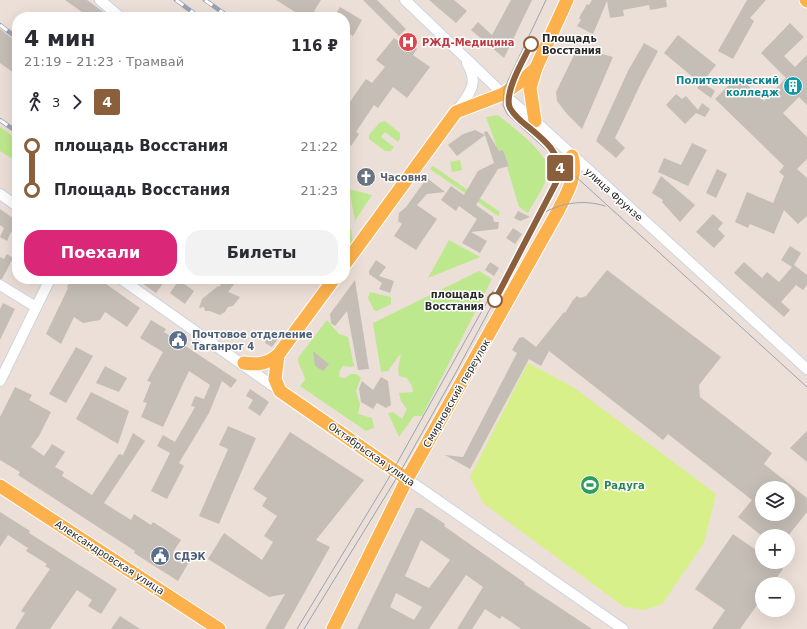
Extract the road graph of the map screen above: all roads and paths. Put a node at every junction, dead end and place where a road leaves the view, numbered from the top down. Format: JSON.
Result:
{"nodes":[{"id":1,"x":100,"y":0,"type":"edge"},
{"id":2,"x":405,"y":0,"type":"edge"},
{"id":3,"x":567,"y":0,"type":"edge"},
{"id":4,"x":114,"y":12,"type":"edge"},
{"id":5,"x":459,"y":51,"type":"junction"},
{"id":6,"x":536,"y":68,"type":"junction"},
{"id":7,"x":530,"y":88,"type":"junction"},
{"id":8,"x":503,"y":94,"type":"junction"},
{"id":9,"x":456,"y":112,"type":"junction"},
{"id":10,"x":536,"y":121,"type":"junction"},
{"id":11,"x":572,"y":156,"type":"junction"},
{"id":12,"x":0,"y":194,"type":"edge"},
{"id":13,"x":12,"y":202,"type":"edge"},
{"id":14,"x":350,"y":257,"type":"edge"},
{"id":15,"x":48,"y":284,"type":"edge"},
{"id":16,"x":127,"y":284,"type":"edge"},
{"id":17,"x":330,"y":284,"type":"edge"},
{"id":18,"x":0,"y":285,"type":"edge"},
{"id":19,"x":36,"y":307,"type":"junction"},
{"id":20,"x":278,"y":355,"type":"junction"},
{"id":21,"x":244,"y":363,"type":"junction"},
{"id":22,"x":807,"y":369,"type":"edge"},
{"id":23,"x":0,"y":381,"type":"edge"},
{"id":24,"x":280,"y":391,"type":"junction"},
{"id":25,"x":407,"y":479,"type":"junction"},
{"id":26,"x":0,"y":486,"type":"edge"},
{"id":27,"x":219,"y":629,"type":"edge"},
{"id":28,"x":332,"y":629,"type":"edge"},
{"id":29,"x":623,"y":629,"type":"edge"}],
"edges":[{"from":1,"to":4,"type":"street"},
{"from":2,"to":5,"type":"street","name":"улица Фрунзе"},
{"from":3,"to":6,"type":"main road"},
{"from":5,"to":8,"type":"street","name":"улица Фрунзе"},
{"from":5,"to":9,"type":"street"},
{"from":6,"to":7,"type":"main road"},
{"from":6,"to":8,"type":"main road"},
{"from":7,"to":8,"type":"street"},
{"from":7,"to":10,"type":"main road"},
{"from":8,"to":9,"type":"main road"},
{"from":8,"to":10,"type":"street","name":"улица Фрунзе"},
{"from":9,"to":14,"type":"main road"},
{"from":10,"to":11,"type":"street","name":"улица Фрунзе"},
{"from":11,"to":22,"type":"street","name":"улица Фрунзе"},
{"from":11,"to":25,"type":"main road","name":"Смирновский переулок"},
{"from":12,"to":13,"type":"street"},
{"from":15,"to":19,"type":"street"},
{"from":16,"to":21,"type":"street","name":"Октябрьская улица"},
{"from":17,"to":20,"type":"main road"},
{"from":18,"to":19,"type":"street"},
{"from":19,"to":23,"type":"street"},
{"from":20,"to":21,"type":"main road"},
{"from":20,"to":24,"type":"main road"},
{"from":21,"to":24,"type":"street","name":"Октябрьская улица"},
{"from":24,"to":25,"type":"main road","name":"Октябрьская улица"},
{"from":25,"to":28,"type":"main road","name":"Смирновский переулок"},
{"from":25,"to":29,"type":"street","name":"Октябрьская улица"},
{"from":26,"to":27,"type":"main road","name":"Александровская улица"}]}
